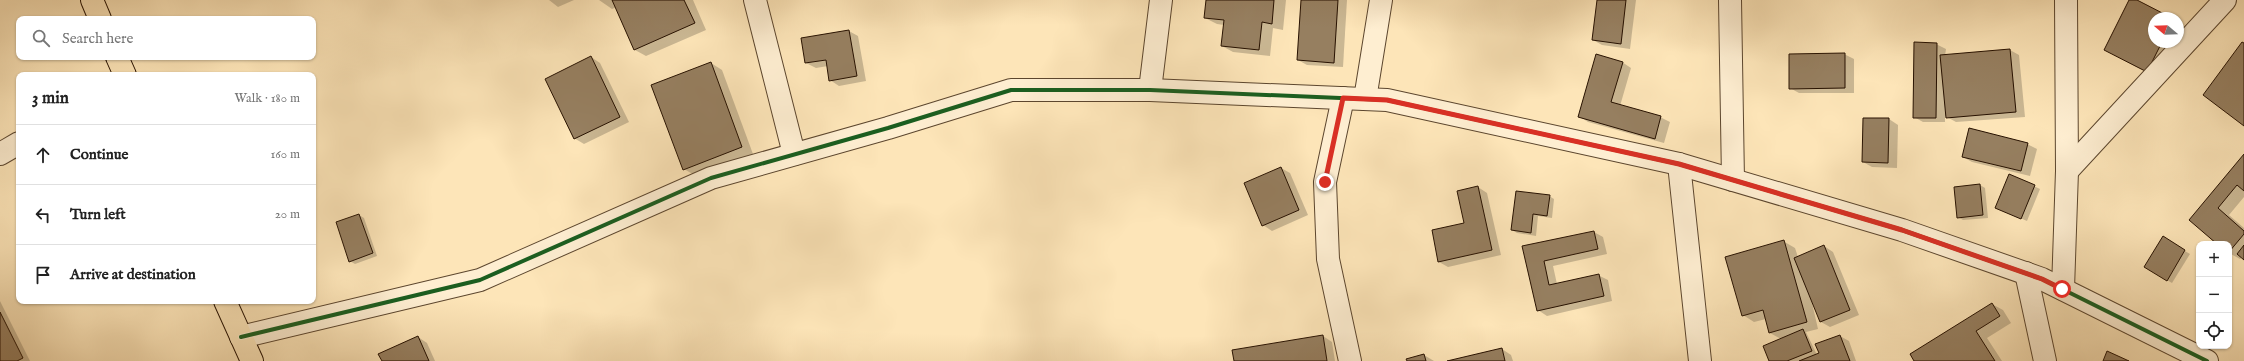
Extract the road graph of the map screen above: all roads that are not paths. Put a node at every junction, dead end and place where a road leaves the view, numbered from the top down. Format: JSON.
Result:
{"nodes":[{"id":1,"x":92,"y":0,"type":"edge"},
{"id":2,"x":755,"y":0,"type":"edge"},
{"id":3,"x":1161,"y":0,"type":"edge"},
{"id":4,"x":1381,"y":0,"type":"edge"},
{"id":5,"x":1730,"y":0,"type":"edge"},
{"id":6,"x":2066,"y":0,"type":"edge"},
{"id":7,"x":2225,"y":0,"type":"edge"},
{"id":8,"x":99,"y":16,"type":"edge"},
{"id":9,"x":118,"y":60,"type":"edge"},
{"id":10,"x":124,"y":72,"type":"edge"},
{"id":11,"x":1150,"y":90,"type":"junction"},
{"id":12,"x":1343,"y":98,"type":"junction"},
{"id":13,"x":1365,"y":99,"type":"junction"},
{"id":14,"x":16,"y":145,"type":"edge"},
{"id":15,"x":0,"y":154,"type":"edge"},
{"id":16,"x":794,"y":154,"type":"junction"},
{"id":17,"x":1679,"y":164,"type":"junction"},
{"id":18,"x":2067,"y":171,"type":"junction"},
{"id":19,"x":1733,"y":180,"type":"junction"},
{"id":20,"x":2026,"y":274,"type":"junction"},
{"id":21,"x":2062,"y":289,"type":"junction"},
{"id":22,"x":226,"y":304,"type":"edge"},
{"id":23,"x":241,"y":337,"type":"junction"},
{"id":24,"x":252,"y":361,"type":"edge"},
{"id":25,"x":1350,"y":361,"type":"edge"},
{"id":26,"x":1700,"y":361,"type":"edge"},
{"id":27,"x":2046,"y":361,"type":"edge"},
{"id":28,"x":2207,"y":361,"type":"edge"}],
"edges":[{"from":1,"to":8,"type":"highway"},
{"from":2,"to":16,"type":"street"},
{"from":3,"to":11,"type":"street"},
{"from":4,"to":13,"type":"street"},
{"from":5,"to":19,"type":"street"},
{"from":6,"to":18,"type":"street"},
{"from":7,"to":18,"type":"street"},
{"from":9,"to":10,"type":"highway"},
{"from":11,"to":12,"type":"street"},
{"from":11,"to":16,"type":"street"},
{"from":12,"to":13,"type":"street"},
{"from":12,"to":25,"type":"street"},
{"from":13,"to":17,"type":"street"},
{"from":14,"to":15,"type":"street"},
{"from":16,"to":23,"type":"street"},
{"from":17,"to":19,"type":"street"},
{"from":17,"to":26,"type":"street"},
{"from":18,"to":21,"type":"street"},
{"from":19,"to":20,"type":"street"},
{"from":20,"to":21,"type":"street"},
{"from":20,"to":27,"type":"street"},
{"from":21,"to":28,"type":"street"},
{"from":22,"to":23,"type":"highway"},
{"from":23,"to":24,"type":"highway"}]}
